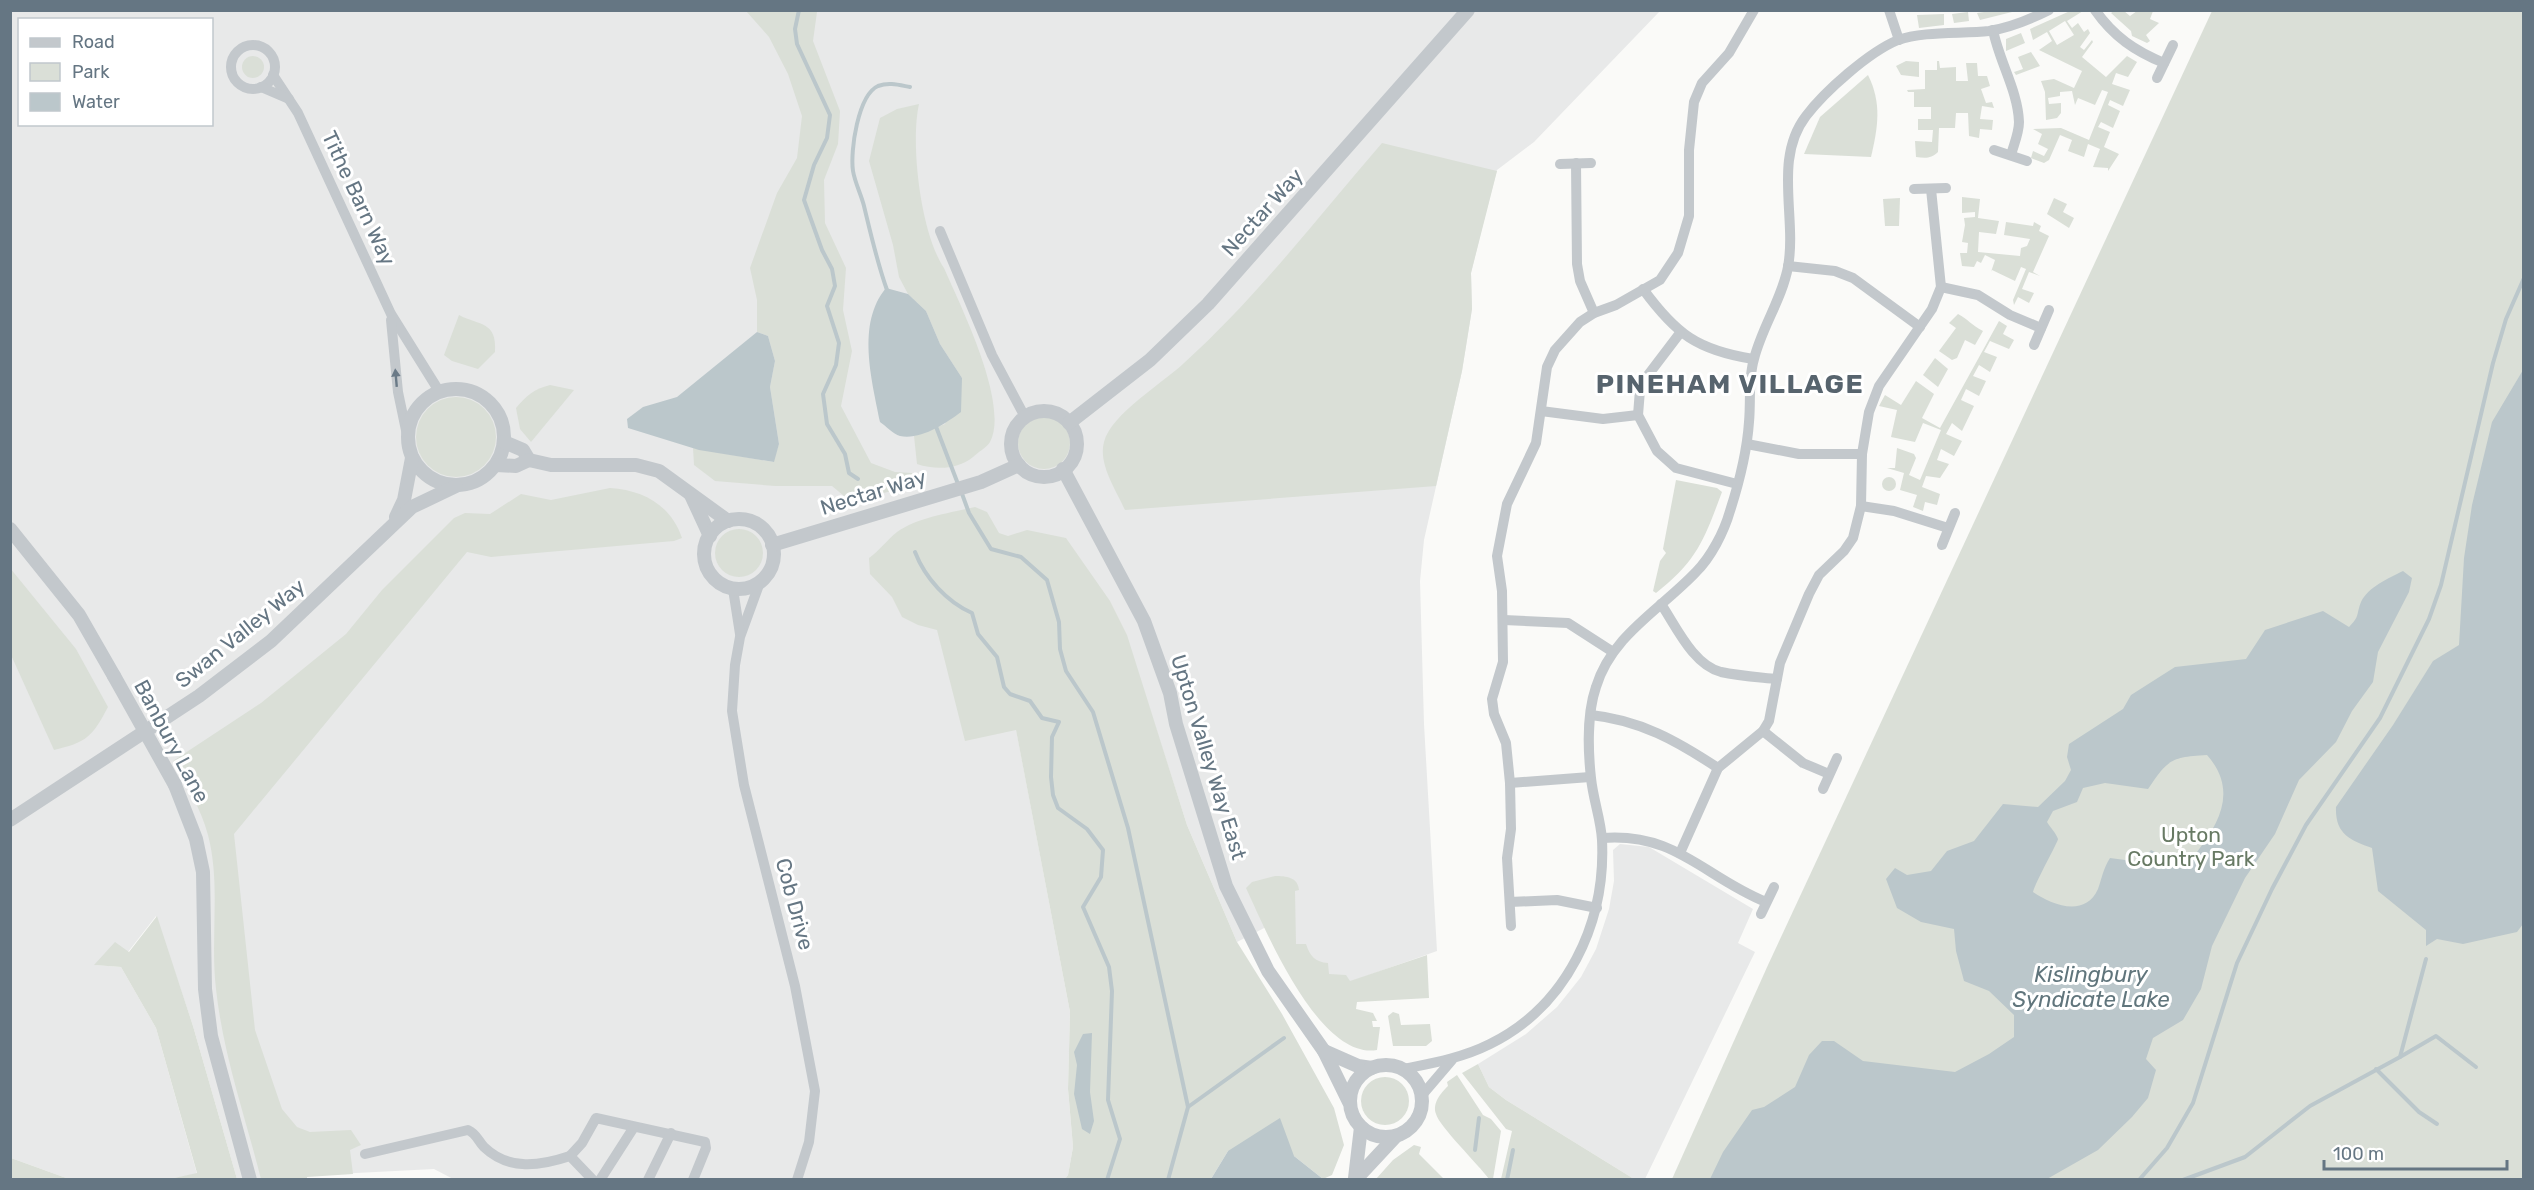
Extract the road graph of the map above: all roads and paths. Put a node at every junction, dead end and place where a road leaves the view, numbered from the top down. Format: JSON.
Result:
{"nodes":[{"id":1,"x":1468,"y":10,"type":"edge"},
{"id":2,"x":1754,"y":10,"type":"edge"},
{"id":3,"x":1889,"y":10,"type":"edge"},
{"id":4,"x":2049,"y":10,"type":"edge"},
{"id":5,"x":2095,"y":10,"type":"edge"},
{"id":6,"x":2031,"y":14,"type":"edge"},
{"id":7,"x":1993,"y":30,"type":"junction"},
{"id":8,"x":1899,"y":40,"type":"junction"},
{"id":9,"x":2173,"y":45,"type":"dead end"},
{"id":10,"x":2164,"y":63,"type":"junction"},
{"id":11,"x":273,"y":75,"type":"junction"},
{"id":12,"x":2157,"y":78,"type":"dead end"},
{"id":13,"x":261,"y":87,"type":"junction"},
{"id":14,"x":289,"y":100,"type":"junction"},
{"id":15,"x":1994,"y":150,"type":"dead end"},
{"id":16,"x":2011,"y":154,"type":"junction"},
{"id":17,"x":2027,"y":161,"type":"dead end"},
{"id":18,"x":1591,"y":163,"type":"dead end"},
{"id":19,"x":1560,"y":164,"type":"dead end"},
{"id":20,"x":1576,"y":164,"type":"junction"},
{"id":21,"x":1946,"y":188,"type":"dead end"},
{"id":22,"x":1914,"y":189,"type":"dead end"},
{"id":23,"x":1931,"y":189,"type":"junction"},
{"id":24,"x":940,"y":231,"type":"dead end"},
{"id":25,"x":1788,"y":266,"type":"junction"},
{"id":26,"x":1941,"y":287,"type":"junction"},
{"id":27,"x":1643,"y":289,"type":"junction"},
{"id":28,"x":2049,"y":310,"type":"dead end"},
{"id":29,"x":1594,"y":312,"type":"junction"},
{"id":30,"x":391,"y":314,"type":"junction"},
{"id":31,"x":1920,"y":327,"type":"junction"},
{"id":32,"x":2041,"y":328,"type":"junction"},
{"id":33,"x":1680,"y":333,"type":"junction"},
{"id":34,"x":2034,"y":345,"type":"dead end"},
{"id":35,"x":1753,"y":359,"type":"junction"},
{"id":36,"x":439,"y":392,"type":"junction"},
{"id":37,"x":1541,"y":411,"type":"junction"},
{"id":38,"x":1638,"y":415,"type":"junction"},
{"id":39,"x":1025,"y":417,"type":"junction"},
{"id":40,"x":1069,"y":423,"type":"junction"},
{"id":41,"x":407,"y":435,"type":"junction"},
{"id":42,"x":504,"y":442,"type":"junction"},
{"id":43,"x":1747,"y":444,"type":"junction"},
{"id":44,"x":1862,"y":454,"type":"junction"},
{"id":45,"x":412,"y":458,"type":"junction"},
{"id":46,"x":530,"y":460,"type":"junction"},
{"id":47,"x":496,"y":465,"type":"junction"},
{"id":48,"x":1019,"y":465,"type":"junction"},
{"id":49,"x":1063,"y":470,"type":"junction"},
{"id":50,"x":1737,"y":484,"type":"junction"},
{"id":51,"x":456,"y":486,"type":"junction"},
{"id":52,"x":690,"y":493,"type":"junction"},
{"id":53,"x":1861,"y":506,"type":"junction"},
{"id":54,"x":1955,"y":513,"type":"dead end"},
{"id":55,"x":728,"y":521,"type":"junction"},
{"id":56,"x":393,"y":522,"type":"junction"},
{"id":57,"x":1948,"y":528,"type":"junction"},
{"id":58,"x":10,"y":529,"type":"edge"},
{"id":59,"x":710,"y":536,"type":"junction"},
{"id":60,"x":772,"y":544,"type":"junction"},
{"id":61,"x":1942,"y":545,"type":"dead end"},
{"id":62,"x":760,"y":582,"type":"junction"},
{"id":63,"x":732,"y":589,"type":"junction"},
{"id":64,"x":1661,"y":603,"type":"junction"},
{"id":65,"x":1504,"y":620,"type":"junction"},
{"id":66,"x":740,"y":637,"type":"junction"},
{"id":67,"x":1613,"y":652,"type":"junction"},
{"id":68,"x":1777,"y":679,"type":"junction"},
{"id":69,"x":1591,"y":714,"type":"junction"},
{"id":70,"x":1763,"y":731,"type":"junction"},
{"id":71,"x":1837,"y":758,"type":"dead end"},
{"id":72,"x":1718,"y":768,"type":"junction"},
{"id":73,"x":1829,"y":774,"type":"junction"},
{"id":74,"x":1590,"y":777,"type":"junction"},
{"id":75,"x":1510,"y":783,"type":"junction"},
{"id":76,"x":1823,"y":789,"type":"dead end"},
{"id":77,"x":10,"y":820,"type":"edge"},
{"id":78,"x":1602,"y":838,"type":"junction"},
{"id":79,"x":1680,"y":853,"type":"junction"},
{"id":80,"x":1774,"y":887,"type":"dead end"},
{"id":81,"x":1510,"y":902,"type":"junction"},
{"id":82,"x":1766,"y":902,"type":"junction"},
{"id":83,"x":1597,"y":908,"type":"junction"},
{"id":84,"x":1761,"y":914,"type":"dead end"},
{"id":85,"x":1511,"y":926,"type":"dead end"},
{"id":86,"x":1324,"y":1051,"type":"junction"},
{"id":87,"x":1452,"y":1060,"type":"junction"},
{"id":88,"x":1372,"y":1068,"type":"junction"},
{"id":89,"x":1402,"y":1070,"type":"junction"},
{"id":90,"x":1423,"y":1094,"type":"junction"},
{"id":91,"x":1349,"y":1102,"type":"junction"},
{"id":92,"x":634,"y":1127,"type":"junction"},
{"id":93,"x":1361,"y":1127,"type":"junction"},
{"id":94,"x":671,"y":1133,"type":"junction"},
{"id":95,"x":1396,"y":1136,"type":"junction"},
{"id":96,"x":365,"y":1154,"type":"dead end"},
{"id":97,"x":570,"y":1156,"type":"junction"},
{"id":98,"x":250,"y":1179,"type":"edge"},
{"id":99,"x":593,"y":1179,"type":"edge"},
{"id":100,"x":600,"y":1179,"type":"edge"},
{"id":101,"x":648,"y":1179,"type":"edge"},
{"id":102,"x":693,"y":1179,"type":"edge"},
{"id":103,"x":797,"y":1179,"type":"edge"},
{"id":104,"x":1355,"y":1179,"type":"edge"}],
"edges":[{"from":1,"to":40,"type":"street","name":"Nectar Way"},
{"from":2,"to":27,"type":"street"},
{"from":3,"to":8,"type":"street"},
{"from":4,"to":6,"type":"street"},
{"from":5,"to":10,"type":"street"},
{"from":6,"to":7,"type":"street"},
{"from":7,"to":8,"type":"street"},
{"from":7,"to":16,"type":"street"},
{"from":8,"to":25,"type":"street"},
{"from":9,"to":10,"type":"street"},
{"from":10,"to":12,"type":"street"},
{"from":11,"to":13,"type":"street"},
{"from":11,"to":13,"type":"street","name":"Tithe Barn Way"},
{"from":11,"to":14,"type":"street","name":"Tithe Barn Way"},
{"from":13,"to":14,"type":"street","name":"Tithe Barn Way"},
{"from":14,"to":30,"type":"street","name":"Tithe Barn Way"},
{"from":15,"to":16,"type":"street"},
{"from":16,"to":17,"type":"street"},
{"from":18,"to":20,"type":"street"},
{"from":19,"to":20,"type":"street"},
{"from":20,"to":29,"type":"street"},
{"from":21,"to":23,"type":"street"},
{"from":22,"to":23,"type":"street"},
{"from":23,"to":26,"type":"street"},
{"from":24,"to":39,"type":"street"},
{"from":25,"to":31,"type":"street"},
{"from":25,"to":35,"type":"street"},
{"from":26,"to":31,"type":"street"},
{"from":26,"to":32,"type":"street"},
{"from":27,"to":29,"type":"street"},
{"from":27,"to":33,"type":"street"},
{"from":28,"to":32,"type":"street"},
{"from":29,"to":37,"type":"street"},
{"from":30,"to":36,"type":"street","name":"Tithe Barn Way"},
{"from":41,"to":30,"type":"street","name":"Tithe Barn Way","one_way":true},
{"from":31,"to":44,"type":"street"},
{"from":32,"to":34,"type":"street"},
{"from":33,"to":35,"type":"street"},
{"from":33,"to":38,"type":"street"},
{"from":35,"to":43,"type":"street"},
{"from":36,"to":41,"type":"street"},
{"from":36,"to":42,"type":"street"},
{"from":37,"to":38,"type":"street"},
{"from":37,"to":65,"type":"street"},
{"from":38,"to":50,"type":"street"},
{"from":39,"to":40,"type":"street"},
{"from":39,"to":48,"type":"street"},
{"from":40,"to":49,"type":"street"},
{"from":41,"to":45,"type":"street"},
{"from":42,"to":46,"type":"street"},
{"from":42,"to":47,"type":"street"},
{"from":43,"to":44,"type":"street"},
{"from":43,"to":50,"type":"street"},
{"from":44,"to":53,"type":"street"},
{"from":45,"to":51,"type":"street"},
{"from":45,"to":56,"type":"street","name":"Swan Valley Way"},
{"from":46,"to":47,"type":"street"},
{"from":46,"to":52,"type":"street"},
{"from":47,"to":51,"type":"street"},
{"from":48,"to":49,"type":"street"},
{"from":48,"to":60,"type":"street","name":"Nectar Way"},
{"from":49,"to":86,"type":"street","name":"Upton Valley Way East"},
{"from":50,"to":64,"type":"street"},
{"from":51,"to":56,"type":"street","name":"Swan Valley Way"},
{"from":52,"to":55,"type":"street"},
{"from":52,"to":59,"type":"street"},
{"from":53,"to":57,"type":"street"},
{"from":53,"to":68,"type":"street"},
{"from":54,"to":57,"type":"street"},
{"from":55,"to":59,"type":"street"},
{"from":55,"to":60,"type":"street"},
{"from":56,"to":77,"type":"street","name":"Swan Valley Way"},
{"from":57,"to":61,"type":"street"},
{"from":58,"to":98,"type":"street","name":"Banbury Lane","bridge":true},
{"from":59,"to":63,"type":"street"},
{"from":60,"to":62,"type":"street"},
{"from":62,"to":63,"type":"street"},
{"from":62,"to":66,"type":"street","name":"Cob Drive"},
{"from":63,"to":66,"type":"street","name":"Cob Drive"},
{"from":64,"to":67,"type":"street"},
{"from":64,"to":68,"type":"street"},
{"from":65,"to":67,"type":"street"},
{"from":65,"to":75,"type":"street"},
{"from":66,"to":103,"type":"street","name":"Cob Drive"},
{"from":67,"to":69,"type":"street"},
{"from":68,"to":70,"type":"street"},
{"from":69,"to":72,"type":"street"},
{"from":69,"to":74,"type":"street"},
{"from":70,"to":72,"type":"street"},
{"from":70,"to":73,"type":"street"},
{"from":71,"to":73,"type":"street"},
{"from":72,"to":79,"type":"street"},
{"from":73,"to":76,"type":"street"},
{"from":74,"to":75,"type":"street"},
{"from":74,"to":78,"type":"street"},
{"from":75,"to":81,"type":"street"},
{"from":78,"to":79,"type":"street"},
{"from":78,"to":83,"type":"street"},
{"from":79,"to":82,"type":"street"},
{"from":80,"to":82,"type":"street"},
{"from":81,"to":83,"type":"street"},
{"from":81,"to":85,"type":"street"},
{"from":82,"to":84,"type":"street"},
{"from":83,"to":87,"type":"street"},
{"from":86,"to":88,"type":"street"},
{"from":86,"to":91,"type":"street","name":"Upton Valley Way East"},
{"from":87,"to":89,"type":"street"},
{"from":87,"to":90,"type":"street"},
{"from":88,"to":89,"type":"street"},
{"from":88,"to":91,"type":"street"},
{"from":89,"to":90,"type":"street"},
{"from":90,"to":95,"type":"street"},
{"from":91,"to":93,"type":"street"},
{"from":92,"to":94,"type":"street"},
{"from":92,"to":97,"type":"street"},
{"from":92,"to":100,"type":"street"},
{"from":93,"to":95,"type":"street"},
{"from":93,"to":104,"type":"street"},
{"from":94,"to":101,"type":"street"},
{"from":94,"to":102,"type":"street"},
{"from":95,"to":104,"type":"street"},
{"from":96,"to":97,"type":"street"},
{"from":97,"to":99,"type":"street"}]}
